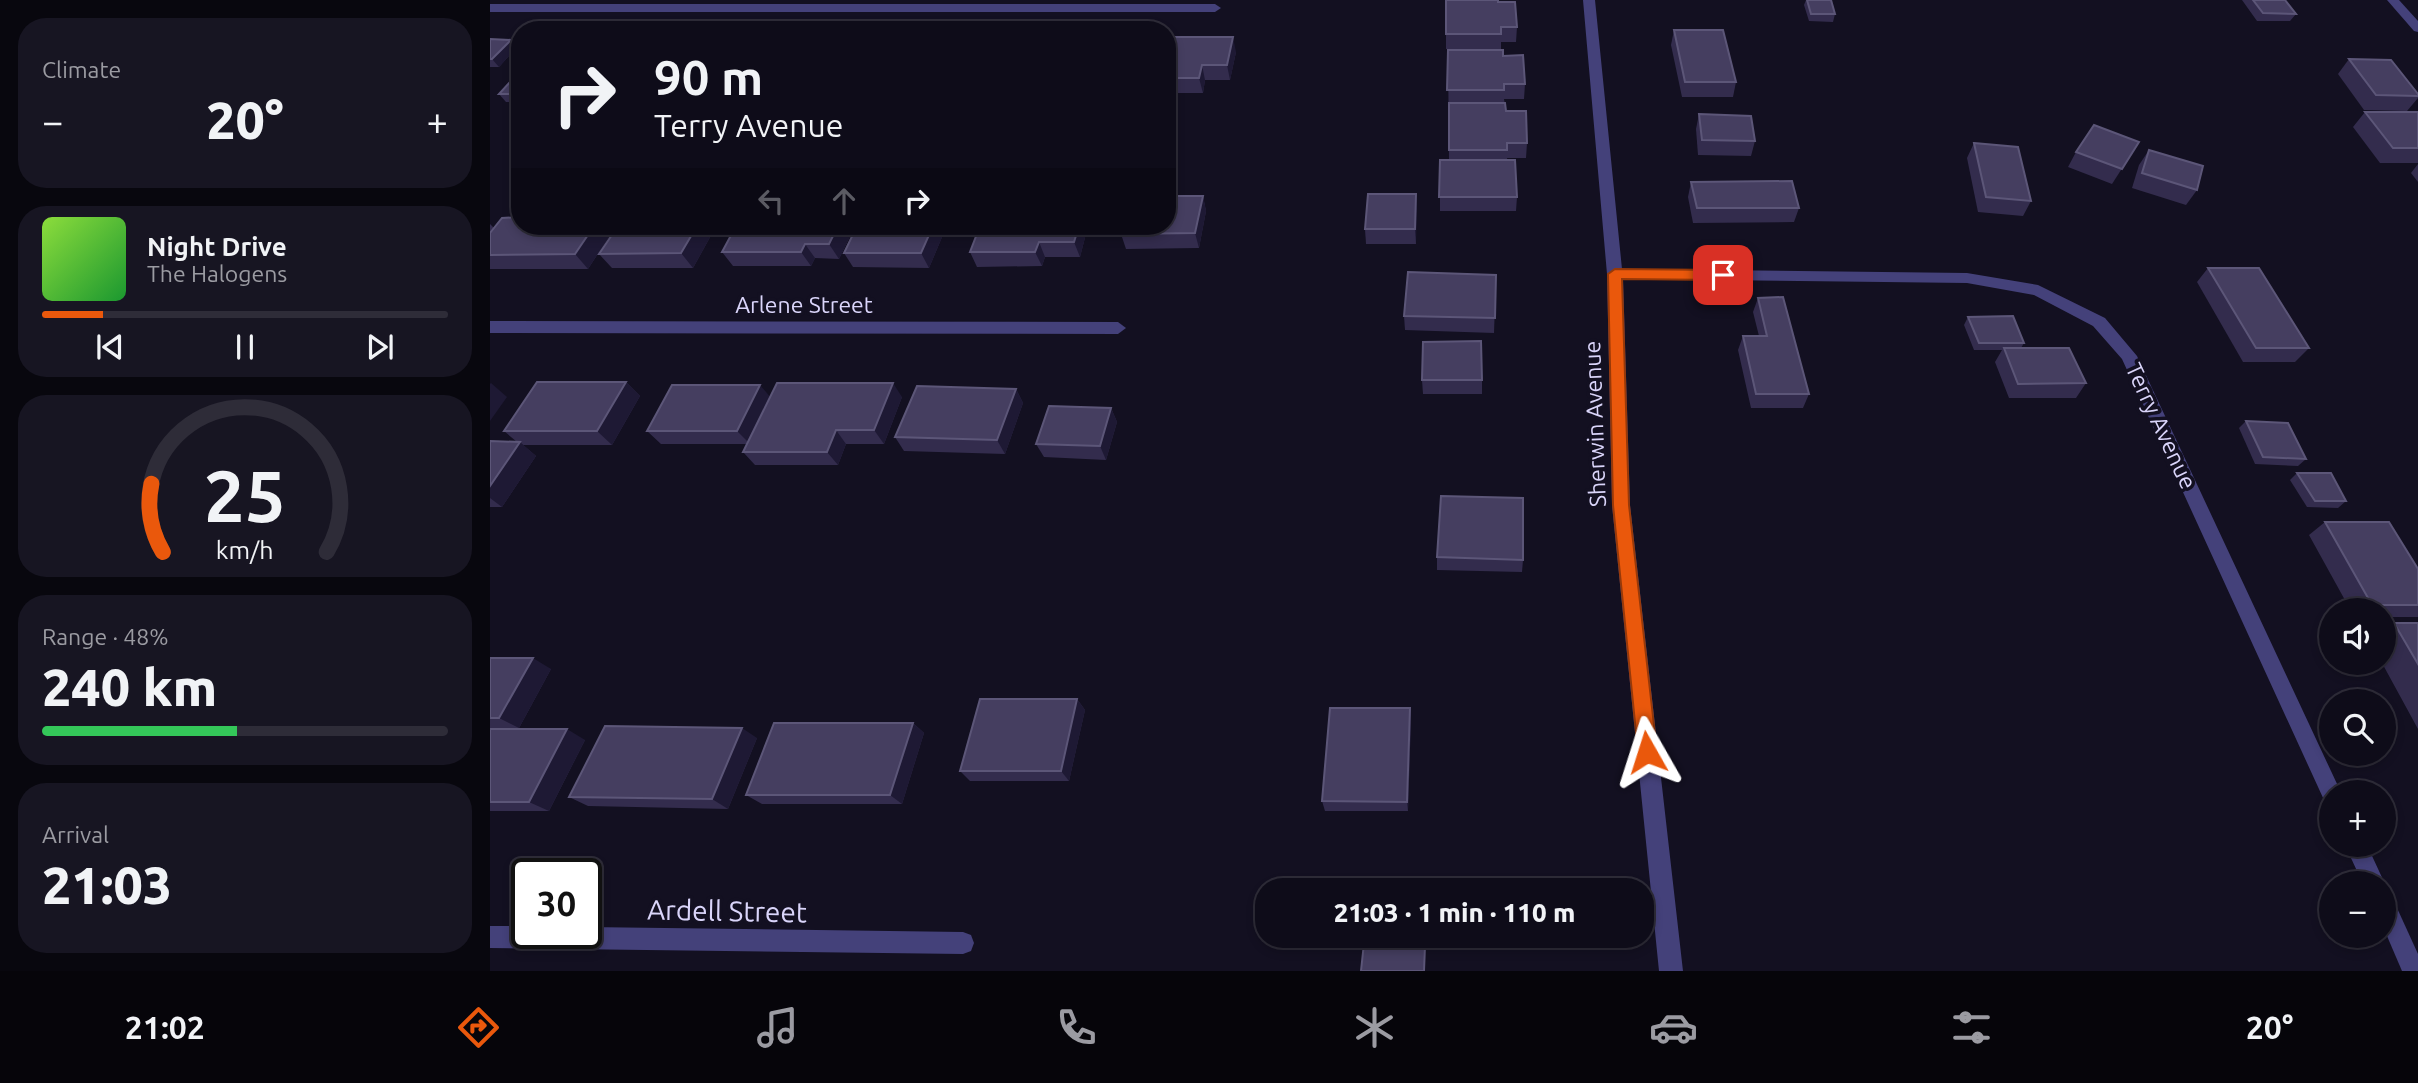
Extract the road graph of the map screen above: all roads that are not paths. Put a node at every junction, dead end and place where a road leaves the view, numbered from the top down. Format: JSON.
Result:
{"nodes":[{"id":1,"x":1589,"y":0,"type":"edge"},
{"id":2,"x":2393,"y":0,"type":"edge"},
{"id":3,"x":490,"y":8,"type":"edge"},
{"id":4,"x":1215,"y":8,"type":"dead end"},
{"id":5,"x":2418,"y":28,"type":"edge"},
{"id":6,"x":1615,"y":274,"type":"junction"},
{"id":7,"x":490,"y":327,"type":"edge"},
{"id":8,"x":1118,"y":328,"type":"dead end"},
{"id":9,"x":2326,"y":780,"type":"edge"},
{"id":10,"x":2396,"y":931,"type":"edge"},
{"id":11,"x":490,"y":937,"type":"edge"},
{"id":12,"x":963,"y":943,"type":"dead end"},
{"id":13,"x":1671,"y":971,"type":"edge"},
{"id":14,"x":2414,"y":971,"type":"edge"}],
"edges":[{"from":1,"to":6,"type":"street","name":"Sherwin Avenue"},
{"from":2,"to":5,"type":"street"},
{"from":3,"to":4,"type":"street"},
{"from":6,"to":9,"type":"street","name":"Terry Avenue"},
{"from":6,"to":13,"type":"street","name":"Sherwin Avenue"},
{"from":7,"to":8,"type":"street","name":"Arlene Street"},
{"from":10,"to":14,"type":"street"},
{"from":11,"to":12,"type":"street","name":"Ardell Street"}]}
